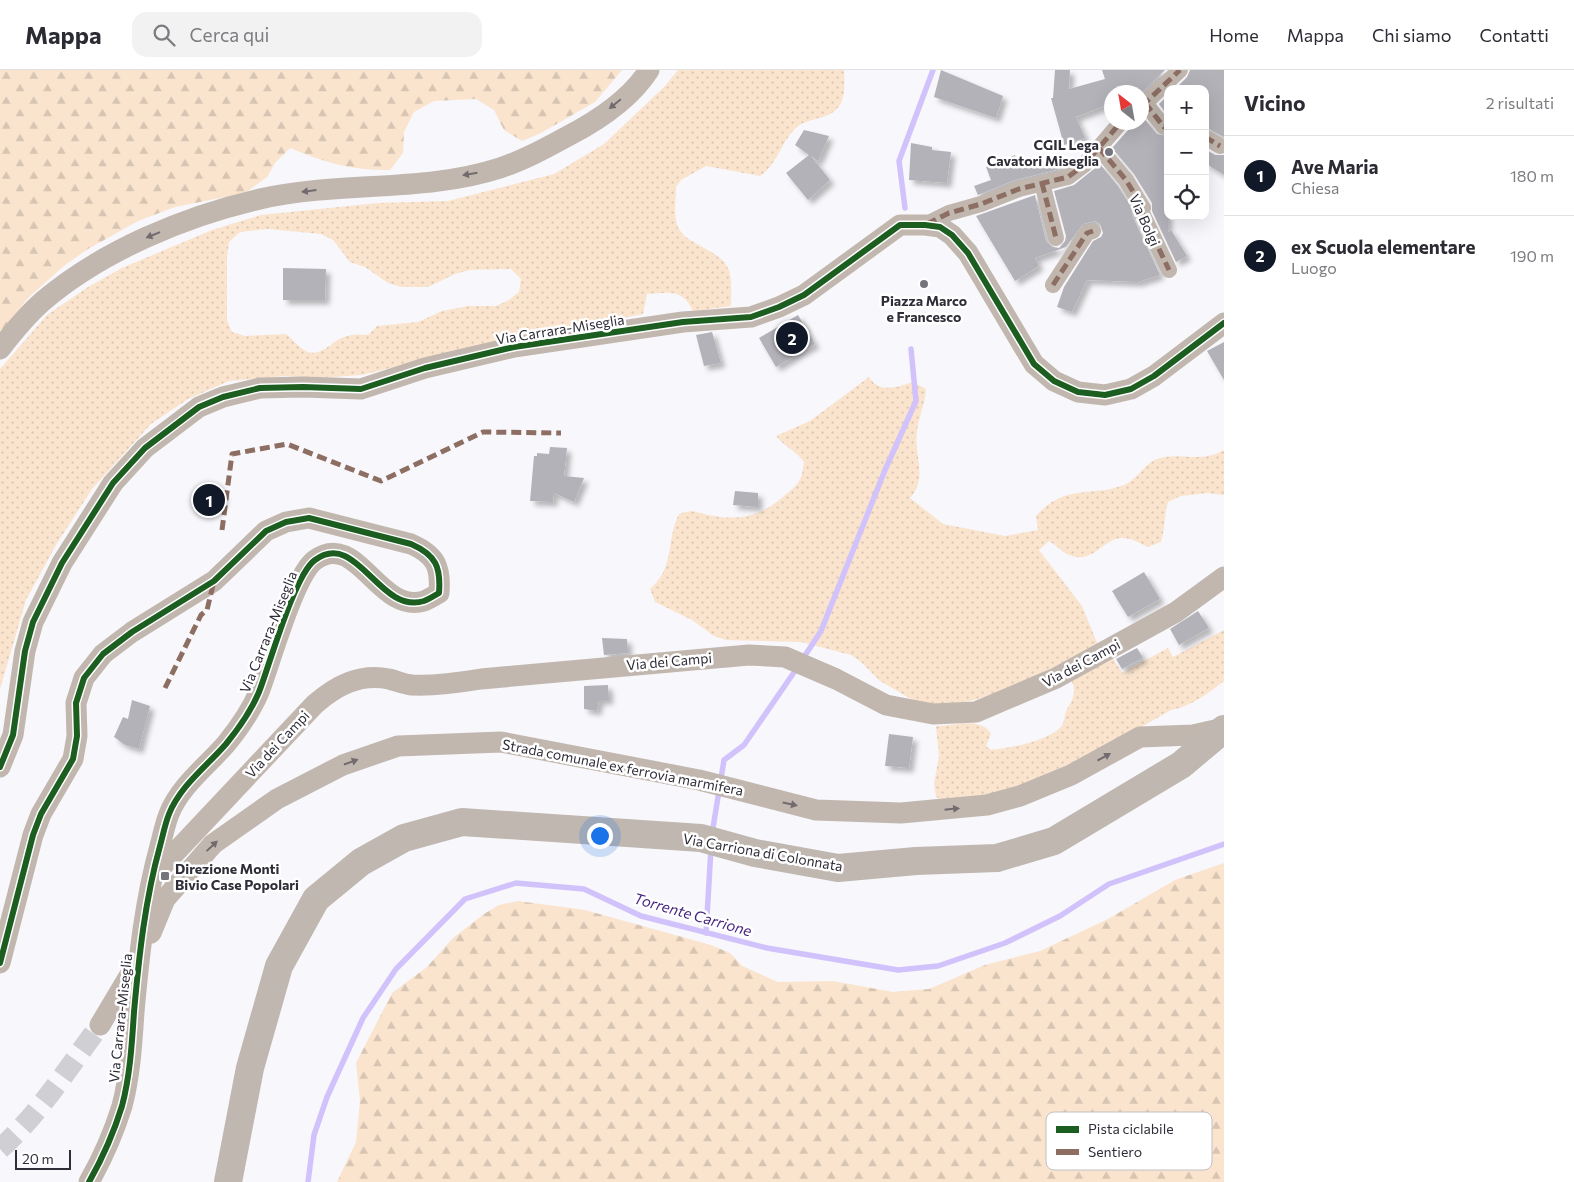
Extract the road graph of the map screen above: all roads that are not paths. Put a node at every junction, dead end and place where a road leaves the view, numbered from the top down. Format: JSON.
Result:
{"nodes":[{"id":1,"x":649,"y":70,"type":"edge"},
{"id":2,"x":1180,"y":70,"type":"edge"},
{"id":3,"x":1149,"y":98,"type":"edge"},
{"id":4,"x":1149,"y":111,"type":"edge"},
{"id":5,"x":1164,"y":127,"type":"edge"},
{"id":6,"x":1114,"y":130,"type":"edge"},
{"id":7,"x":1209,"y":139,"type":"edge"},
{"id":8,"x":1220,"y":146,"type":"dead end"},
{"id":9,"x":1099,"y":148,"type":"junction"},
{"id":10,"x":1042,"y":183,"type":"junction"},
{"id":11,"x":932,"y":226,"type":"junction"},
{"id":12,"x":1093,"y":231,"type":"dead end"},
{"id":13,"x":1056,"y":238,"type":"dead end"},
{"id":14,"x":1169,"y":270,"type":"dead end"},
{"id":15,"x":1053,"y":285,"type":"dead end"},
{"id":16,"x":1224,"y":323,"type":"edge"},
{"id":17,"x":0,"y":349,"type":"edge"},
{"id":18,"x":1224,"y":577,"type":"edge"},
{"id":19,"x":1224,"y":729,"type":"edge"},
{"id":20,"x":0,"y":767,"type":"edge"},
{"id":21,"x":152,"y":877,"type":"junction"},
{"id":22,"x":139,"y":959,"type":"junction"},
{"id":23,"x":0,"y":963,"type":"edge"},
{"id":24,"x":100,"y":1025,"type":"tunnel mouth"},
{"id":25,"x":89,"y":1182,"type":"edge"},
{"id":26,"x":228,"y":1182,"type":"edge"}],
"edges":[{"from":1,"to":17,"type":"street","one_way":true},
{"from":2,"to":3,"type":"street"},
{"from":4,"to":5,"type":"street"},
{"from":6,"to":9,"type":"street"},
{"from":7,"to":8,"type":"street"},
{"from":9,"to":10,"type":"street"},
{"from":9,"to":14,"type":"street","name":"Via Bolgi"},
{"from":10,"to":11,"type":"street"},
{"from":10,"to":13,"type":"street"},
{"from":11,"to":16,"type":"street"},
{"from":11,"to":20,"type":"street","name":"Via Carrara-Miseglia"},
{"from":12,"to":15,"type":"street"},
{"from":18,"to":21,"type":"street","name":"Via dei Campi"},
{"from":22,"to":19,"type":"street","name":"Strada comunale ex ferrovia marmifera","one_way":true},
{"from":19,"to":26,"type":"main road","name":"Via Carriona di Colonnata"},
{"from":21,"to":22,"type":"street","name":"Via Carrara-Miseglia"},
{"from":21,"to":23,"type":"street","name":"Via Carrara-Miseglia"},
{"from":22,"to":24,"type":"street","name":"Strada comunale ex ferrovia marmifera"},
{"from":22,"to":25,"type":"street","name":"Via Carrara-Miseglia"}]}
